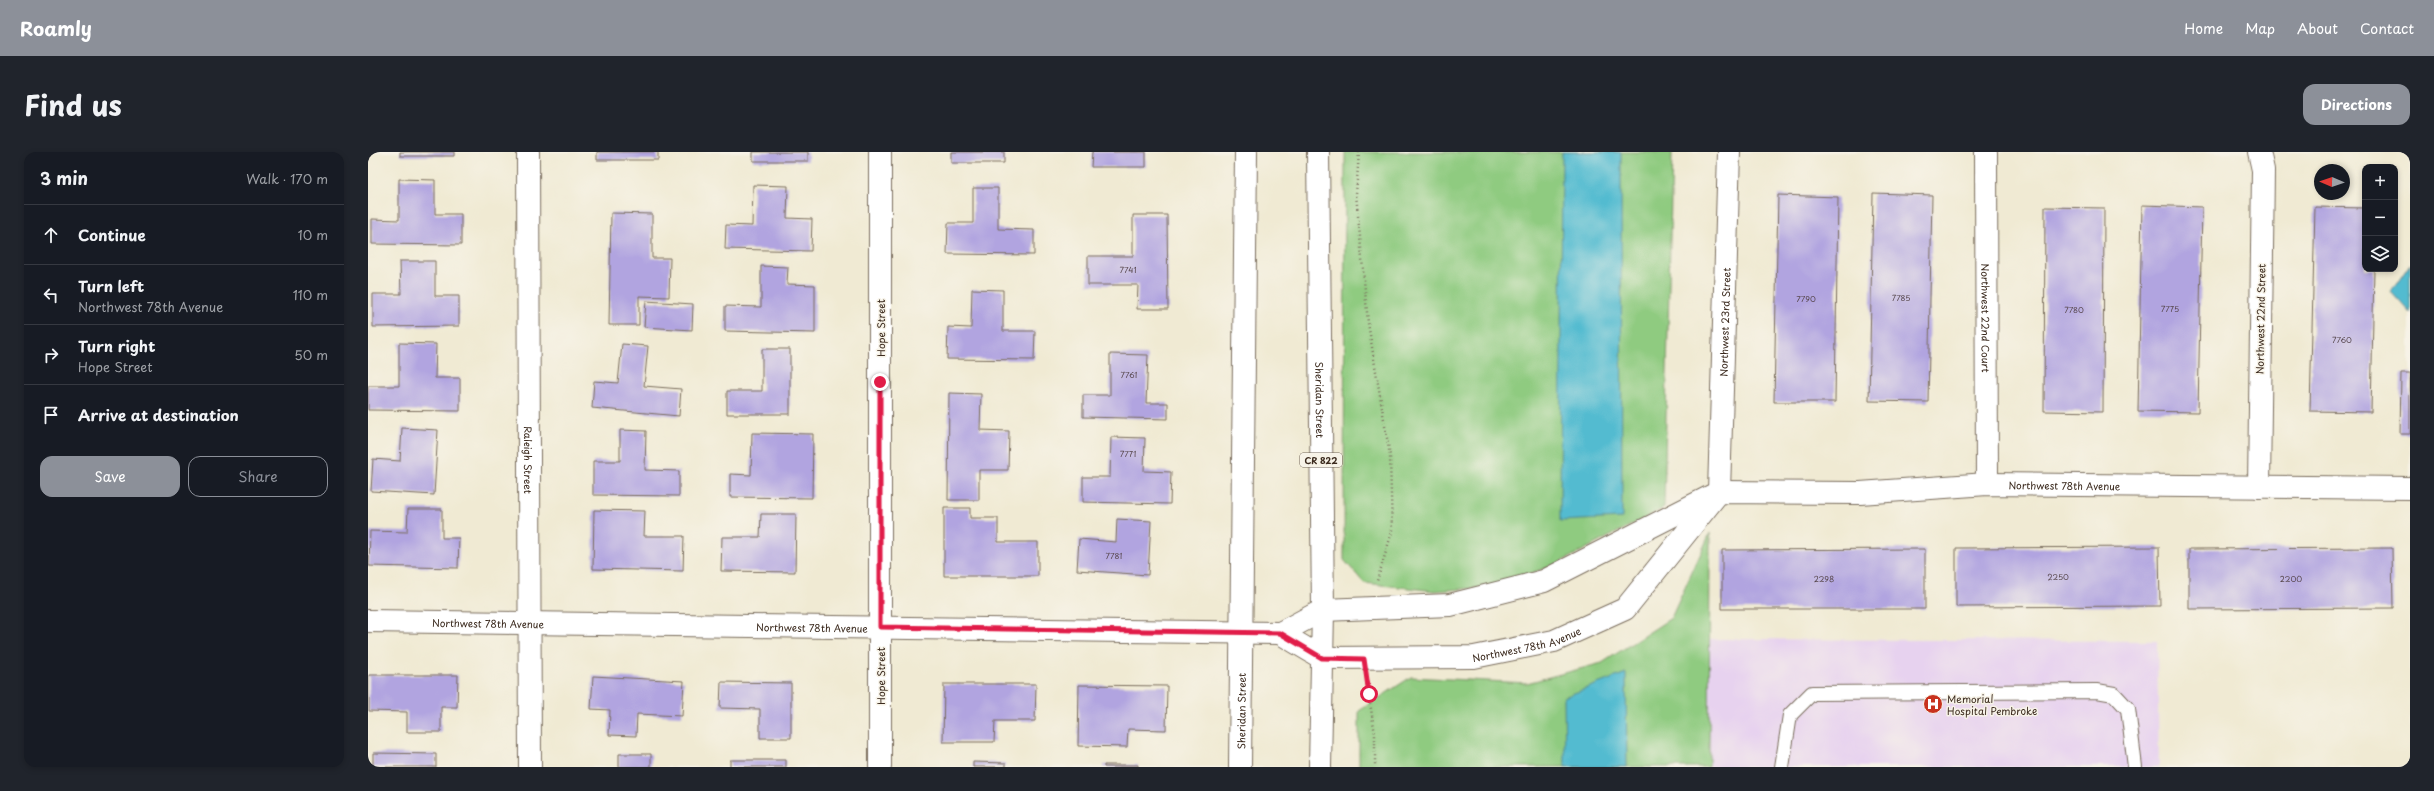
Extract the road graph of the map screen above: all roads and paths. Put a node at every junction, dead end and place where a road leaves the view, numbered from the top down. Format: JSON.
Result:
{"nodes":[{"id":1,"x":528,"y":152,"type":"edge"},
{"id":2,"x":880,"y":152,"type":"edge"},
{"id":3,"x":1246,"y":152,"type":"edge"},
{"id":4,"x":1318,"y":152,"type":"edge"},
{"id":5,"x":1359,"y":152,"type":"edge"},
{"id":6,"x":1729,"y":152,"type":"edge"},
{"id":7,"x":1986,"y":152,"type":"edge"},
{"id":8,"x":2259,"y":152,"type":"edge"},
{"id":9,"x":1987,"y":484,"type":"junction"},
{"id":10,"x":2259,"y":487,"type":"junction"},
{"id":11,"x":2410,"y":488,"type":"edge"},
{"id":12,"x":1719,"y":492,"type":"junction"},
{"id":13,"x":1370,"y":609,"type":"junction"},
{"id":14,"x":1323,"y":610,"type":"junction"},
{"id":15,"x":368,"y":621,"type":"edge"},
{"id":16,"x":530,"y":623,"type":"junction"},
{"id":17,"x":880,"y":627,"type":"junction"},
{"id":18,"x":1242,"y":632,"type":"junction"},
{"id":19,"x":1280,"y":633,"type":"junction"},
{"id":20,"x":1322,"y":658,"type":"junction"},
{"id":21,"x":1364,"y":659,"type":"junction"},
{"id":22,"x":530,"y":767,"type":"edge"},
{"id":23,"x":880,"y":767,"type":"edge"},
{"id":24,"x":1240,"y":767,"type":"edge"},
{"id":25,"x":1320,"y":767,"type":"edge"},
{"id":26,"x":1375,"y":767,"type":"edge"},
{"id":27,"x":1782,"y":767,"type":"edge"},
{"id":28,"x":2135,"y":767,"type":"edge"}],
"edges":[{"from":1,"to":16,"type":"street","name":"Raleigh Street"},
{"from":2,"to":17,"type":"street","name":"Hope Street"},
{"from":3,"to":18,"type":"street","name":"Sheridan Street"},
{"from":4,"to":14,"type":"street","name":"Sheridan Street","number":"CR 822"},
{"from":5,"to":13,"type":"path"},
{"from":6,"to":12,"type":"street","name":"Northwest 23rd Street"},
{"from":7,"to":9,"type":"street","name":"Northwest 22nd Court"},
{"from":8,"to":10,"type":"street","name":"Northwest 22nd Street"},
{"from":9,"to":10,"type":"street","name":"Northwest 78th Avenue"},
{"from":9,"to":12,"type":"street","name":"Northwest 78th Avenue"},
{"from":10,"to":11,"type":"street","name":"Northwest 78th Avenue"},
{"from":12,"to":13,"type":"street","name":"Northwest 78th Avenue"},
{"from":12,"to":21,"type":"street","name":"Northwest 78th Avenue"},
{"from":13,"to":14,"type":"street","name":"Northwest 78th Avenue"},
{"from":14,"to":19,"type":"street","name":"Northwest 78th Avenue"},
{"from":14,"to":20,"type":"street","name":"Sheridan Street","number":"CR 822"},
{"from":15,"to":16,"type":"street","name":"Northwest 78th Avenue"},
{"from":16,"to":17,"type":"street","name":"Northwest 78th Avenue"},
{"from":16,"to":22,"type":"street","name":"Raleigh Street"},
{"from":17,"to":18,"type":"street","name":"Northwest 78th Avenue"},
{"from":17,"to":23,"type":"street","name":"Hope Street"},
{"from":18,"to":19,"type":"street","name":"Northwest 78th Avenue"},
{"from":18,"to":24,"type":"street","name":"Sheridan Street"},
{"from":19,"to":20,"type":"street","name":"Northwest 78th Avenue"},
{"from":20,"to":21,"type":"street","name":"Northwest 78th Avenue"},
{"from":20,"to":25,"type":"street","name":"Sheridan Street","number":"CR 822"},
{"from":21,"to":26,"type":"path"},
{"from":27,"to":28,"type":"lane"}]}
